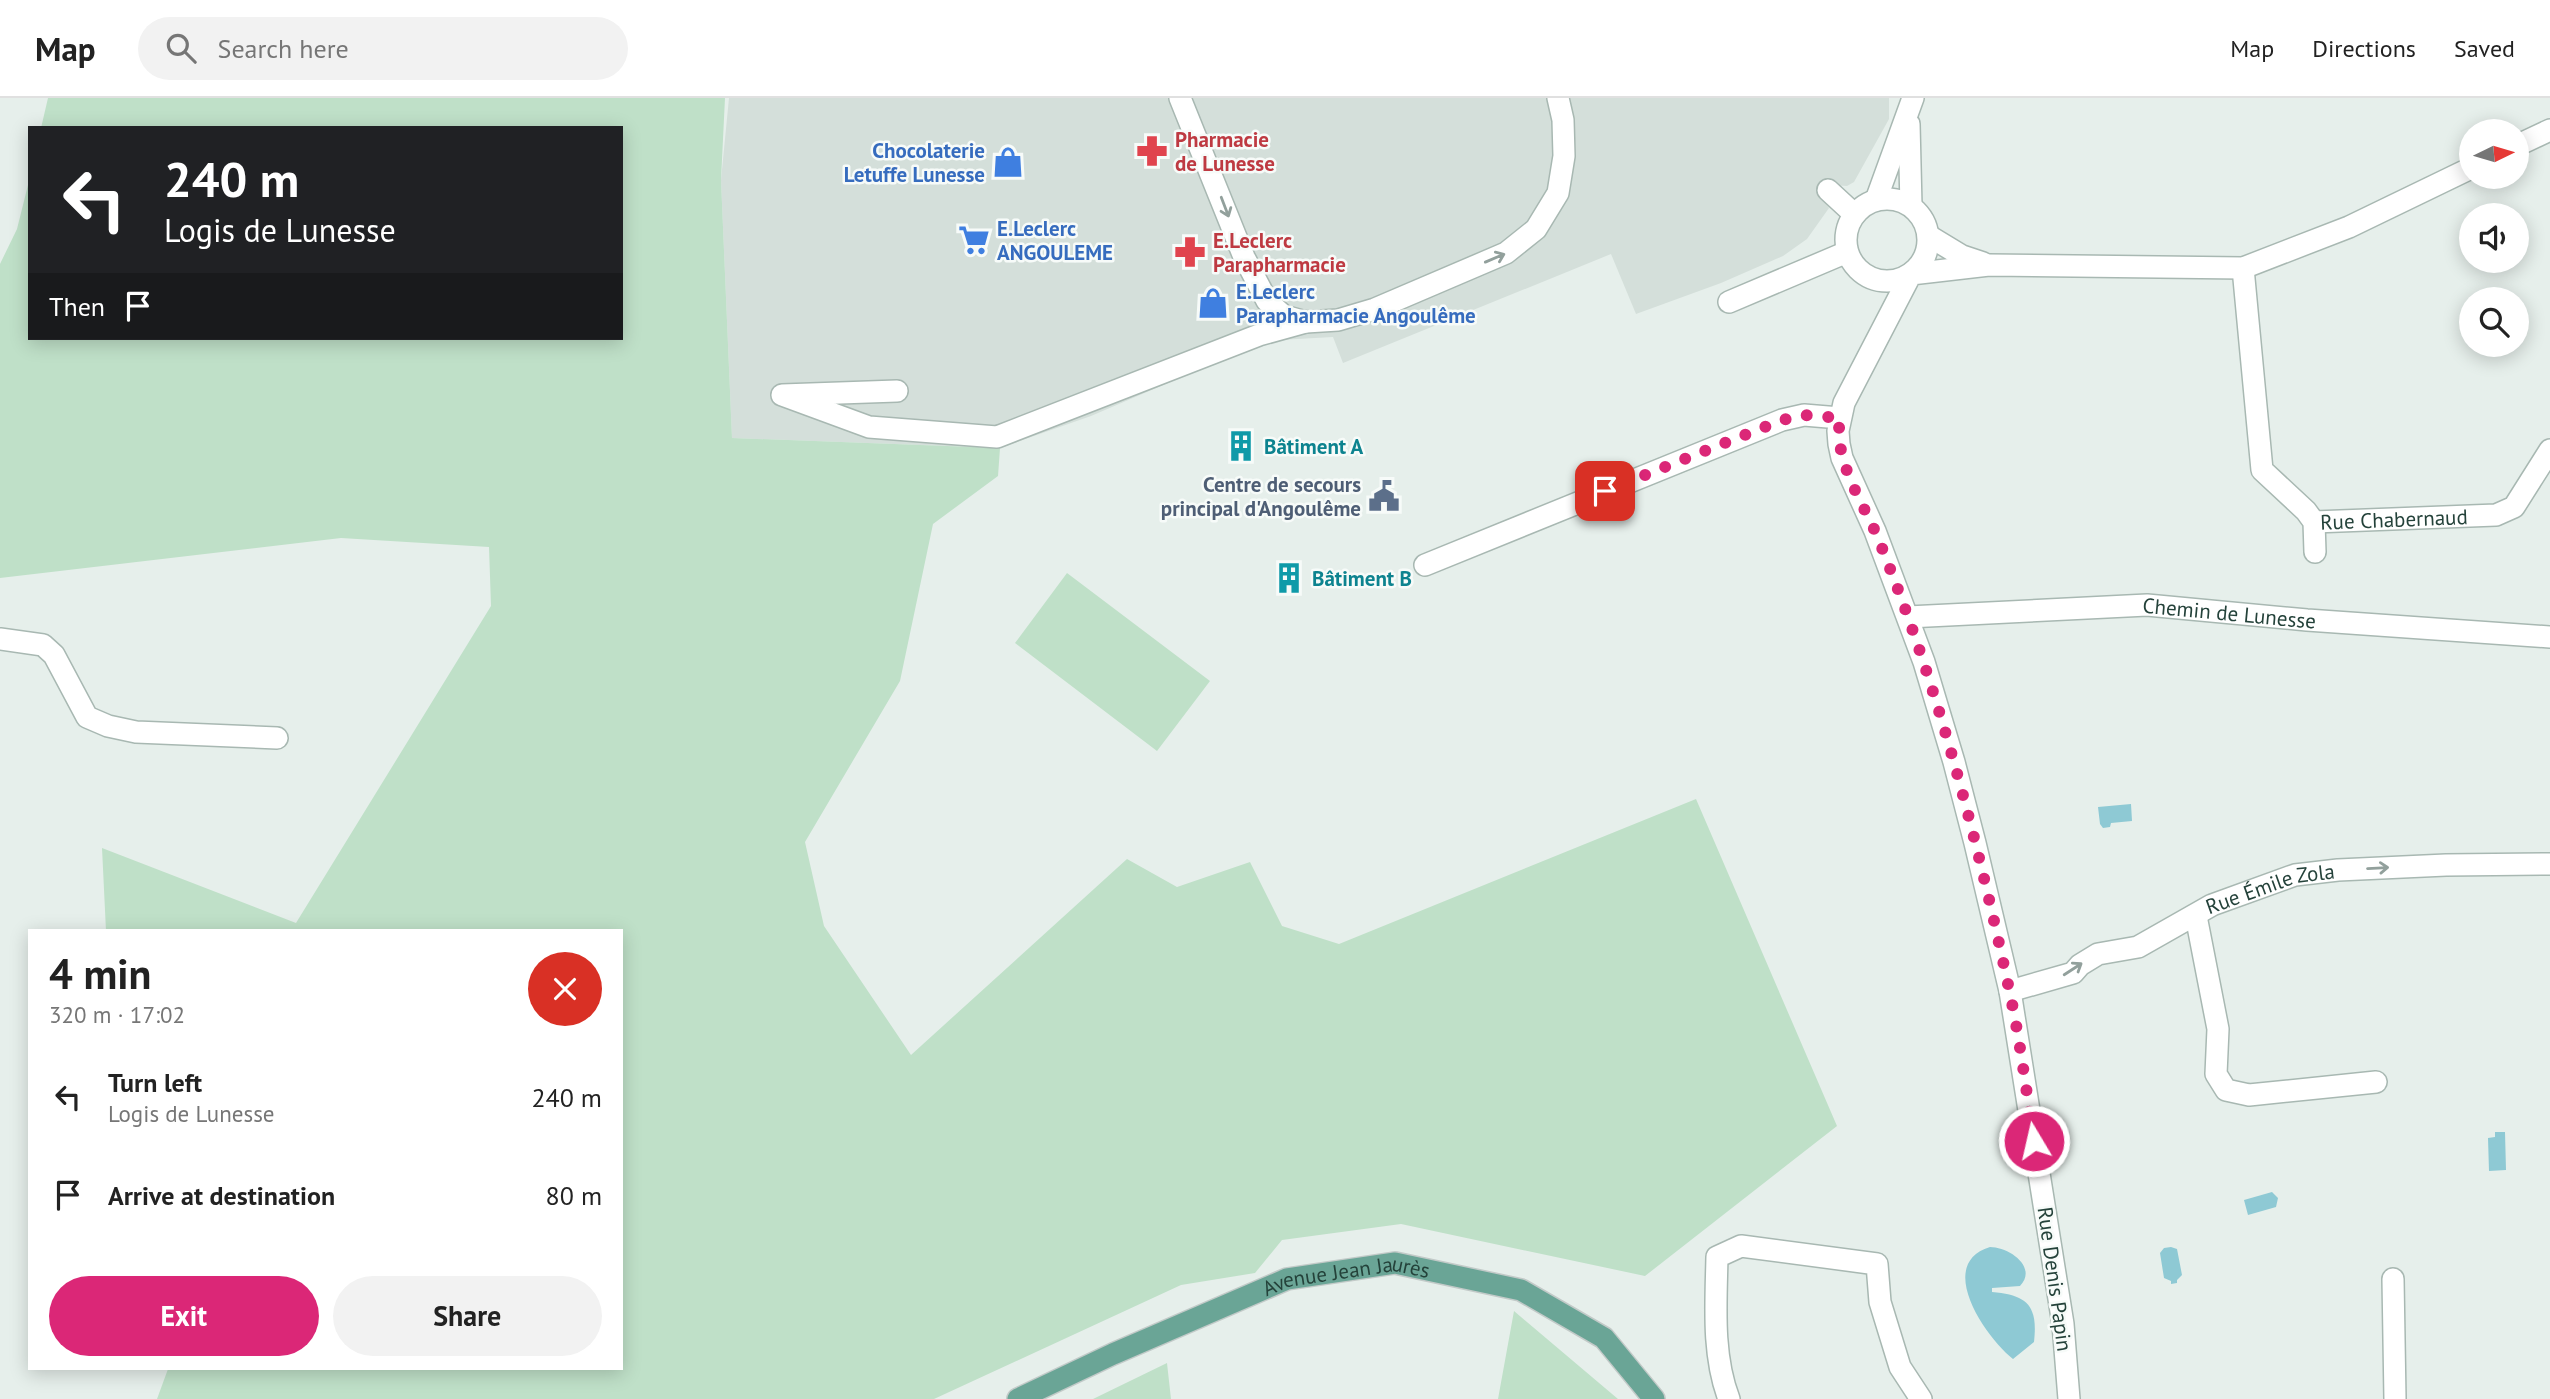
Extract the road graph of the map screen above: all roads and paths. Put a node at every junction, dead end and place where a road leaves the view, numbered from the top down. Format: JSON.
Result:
{"nodes":[{"id":1,"x":1181,"y":98,"type":"edge"},
{"id":2,"x":1558,"y":98,"type":"edge"},
{"id":3,"x":1911,"y":104,"type":"edge"},
{"id":4,"x":2550,"y":130,"type":"edge"},
{"id":5,"x":2529,"y":140,"type":"edge"},
{"id":6,"x":2459,"y":174,"type":"edge"},
{"id":7,"x":1828,"y":190,"type":"dead end"},
{"id":8,"x":1876,"y":200,"type":"junction"},
{"id":9,"x":1911,"y":206,"type":"junction"},
{"id":10,"x":1854,"y":214,"type":"junction"},
{"id":11,"x":1929,"y":236,"type":"junction"},
{"id":12,"x":1847,"y":252,"type":"junction"},
{"id":13,"x":1989,"y":265,"type":"junction"},
{"id":14,"x":2243,"y":268,"type":"junction"},
{"id":15,"x":1911,"y":274,"type":"junction"},
{"id":16,"x":1874,"y":280,"type":"junction"},
{"id":17,"x":1729,"y":302,"type":"dead end"},
{"id":18,"x":1888,"y":321,"type":"junction"},
{"id":19,"x":1306,"y":322,"type":"junction"},
{"id":20,"x":897,"y":391,"type":"dead end"},
{"id":21,"x":1840,"y":418,"type":"junction"},
{"id":22,"x":2550,"y":450,"type":"edge"},
{"id":23,"x":2314,"y":522,"type":"junction"},
{"id":24,"x":2315,"y":552,"type":"dead end"},
{"id":25,"x":1425,"y":565,"type":"dead end"},
{"id":26,"x":1908,"y":617,"type":"junction"},
{"id":27,"x":2550,"y":637,"type":"edge"},
{"id":28,"x":0,"y":639,"type":"edge"},
{"id":29,"x":276,"y":738,"type":"dead end"},
{"id":30,"x":2550,"y":864,"type":"edge"},
{"id":31,"x":2196,"y":915,"type":"junction"},
{"id":32,"x":2010,"y":991,"type":"junction"},
{"id":33,"x":2376,"y":1082,"type":"dead end"},
{"id":34,"x":2393,"y":1279,"type":"dead end"},
{"id":35,"x":1018,"y":1399,"type":"edge"},
{"id":36,"x":1654,"y":1399,"type":"edge"},
{"id":37,"x":1730,"y":1399,"type":"edge"},
{"id":38,"x":1922,"y":1399,"type":"edge"},
{"id":39,"x":2069,"y":1399,"type":"edge"},
{"id":40,"x":2395,"y":1399,"type":"edge"}],
"edges":[{"from":1,"to":19,"type":"street","one_way":true},
{"from":19,"to":2,"type":"street","one_way":true},
{"from":3,"to":8,"type":"street"},
{"from":3,"to":9,"type":"street"},
{"from":4,"to":5,"type":"street"},
{"from":6,"to":14,"type":"street"},
{"from":7,"to":10,"type":"street"},
{"from":8,"to":9,"type":"street"},
{"from":8,"to":10,"type":"street"},
{"from":9,"to":11,"type":"street"},
{"from":10,"to":12,"type":"street"},
{"from":11,"to":13,"type":"street"},
{"from":11,"to":15,"type":"street"},
{"from":12,"to":16,"type":"street"},
{"from":12,"to":17,"type":"street"},
{"from":13,"to":14,"type":"street"},
{"from":13,"to":15,"type":"street"},
{"from":14,"to":23,"type":"street","name":"Rue Chabernaud"},
{"from":15,"to":16,"type":"street"},
{"from":15,"to":18,"type":"street","name":"Rue Denis Papin"},
{"from":16,"to":18,"type":"street"},
{"from":18,"to":21,"type":"street","name":"Rue Denis Papin"},
{"from":19,"to":20,"type":"street"},
{"from":21,"to":25,"type":"street"},
{"from":21,"to":26,"type":"street","name":"Rue Denis Papin"},
{"from":22,"to":23,"type":"street","name":"Rue Chabernaud"},
{"from":23,"to":24,"type":"street"},
{"from":26,"to":27,"type":"street","name":"Chemin de Lunesse"},
{"from":26,"to":32,"type":"street","name":"Rue Denis Papin"},
{"from":28,"to":29,"type":"street"},
{"from":31,"to":30,"type":"street","name":"Rue Émile Zola","one_way":true},
{"from":32,"to":31,"type":"street","name":"Rue Émile Zola","one_way":true},
{"from":31,"to":33,"type":"street"},
{"from":32,"to":39,"type":"street","name":"Rue Denis Papin"},
{"from":34,"to":40,"type":"street"},
{"from":35,"to":36,"type":"main road","name":"Avenue Jean Jaurès"},
{"from":37,"to":38,"type":"street"}]}
